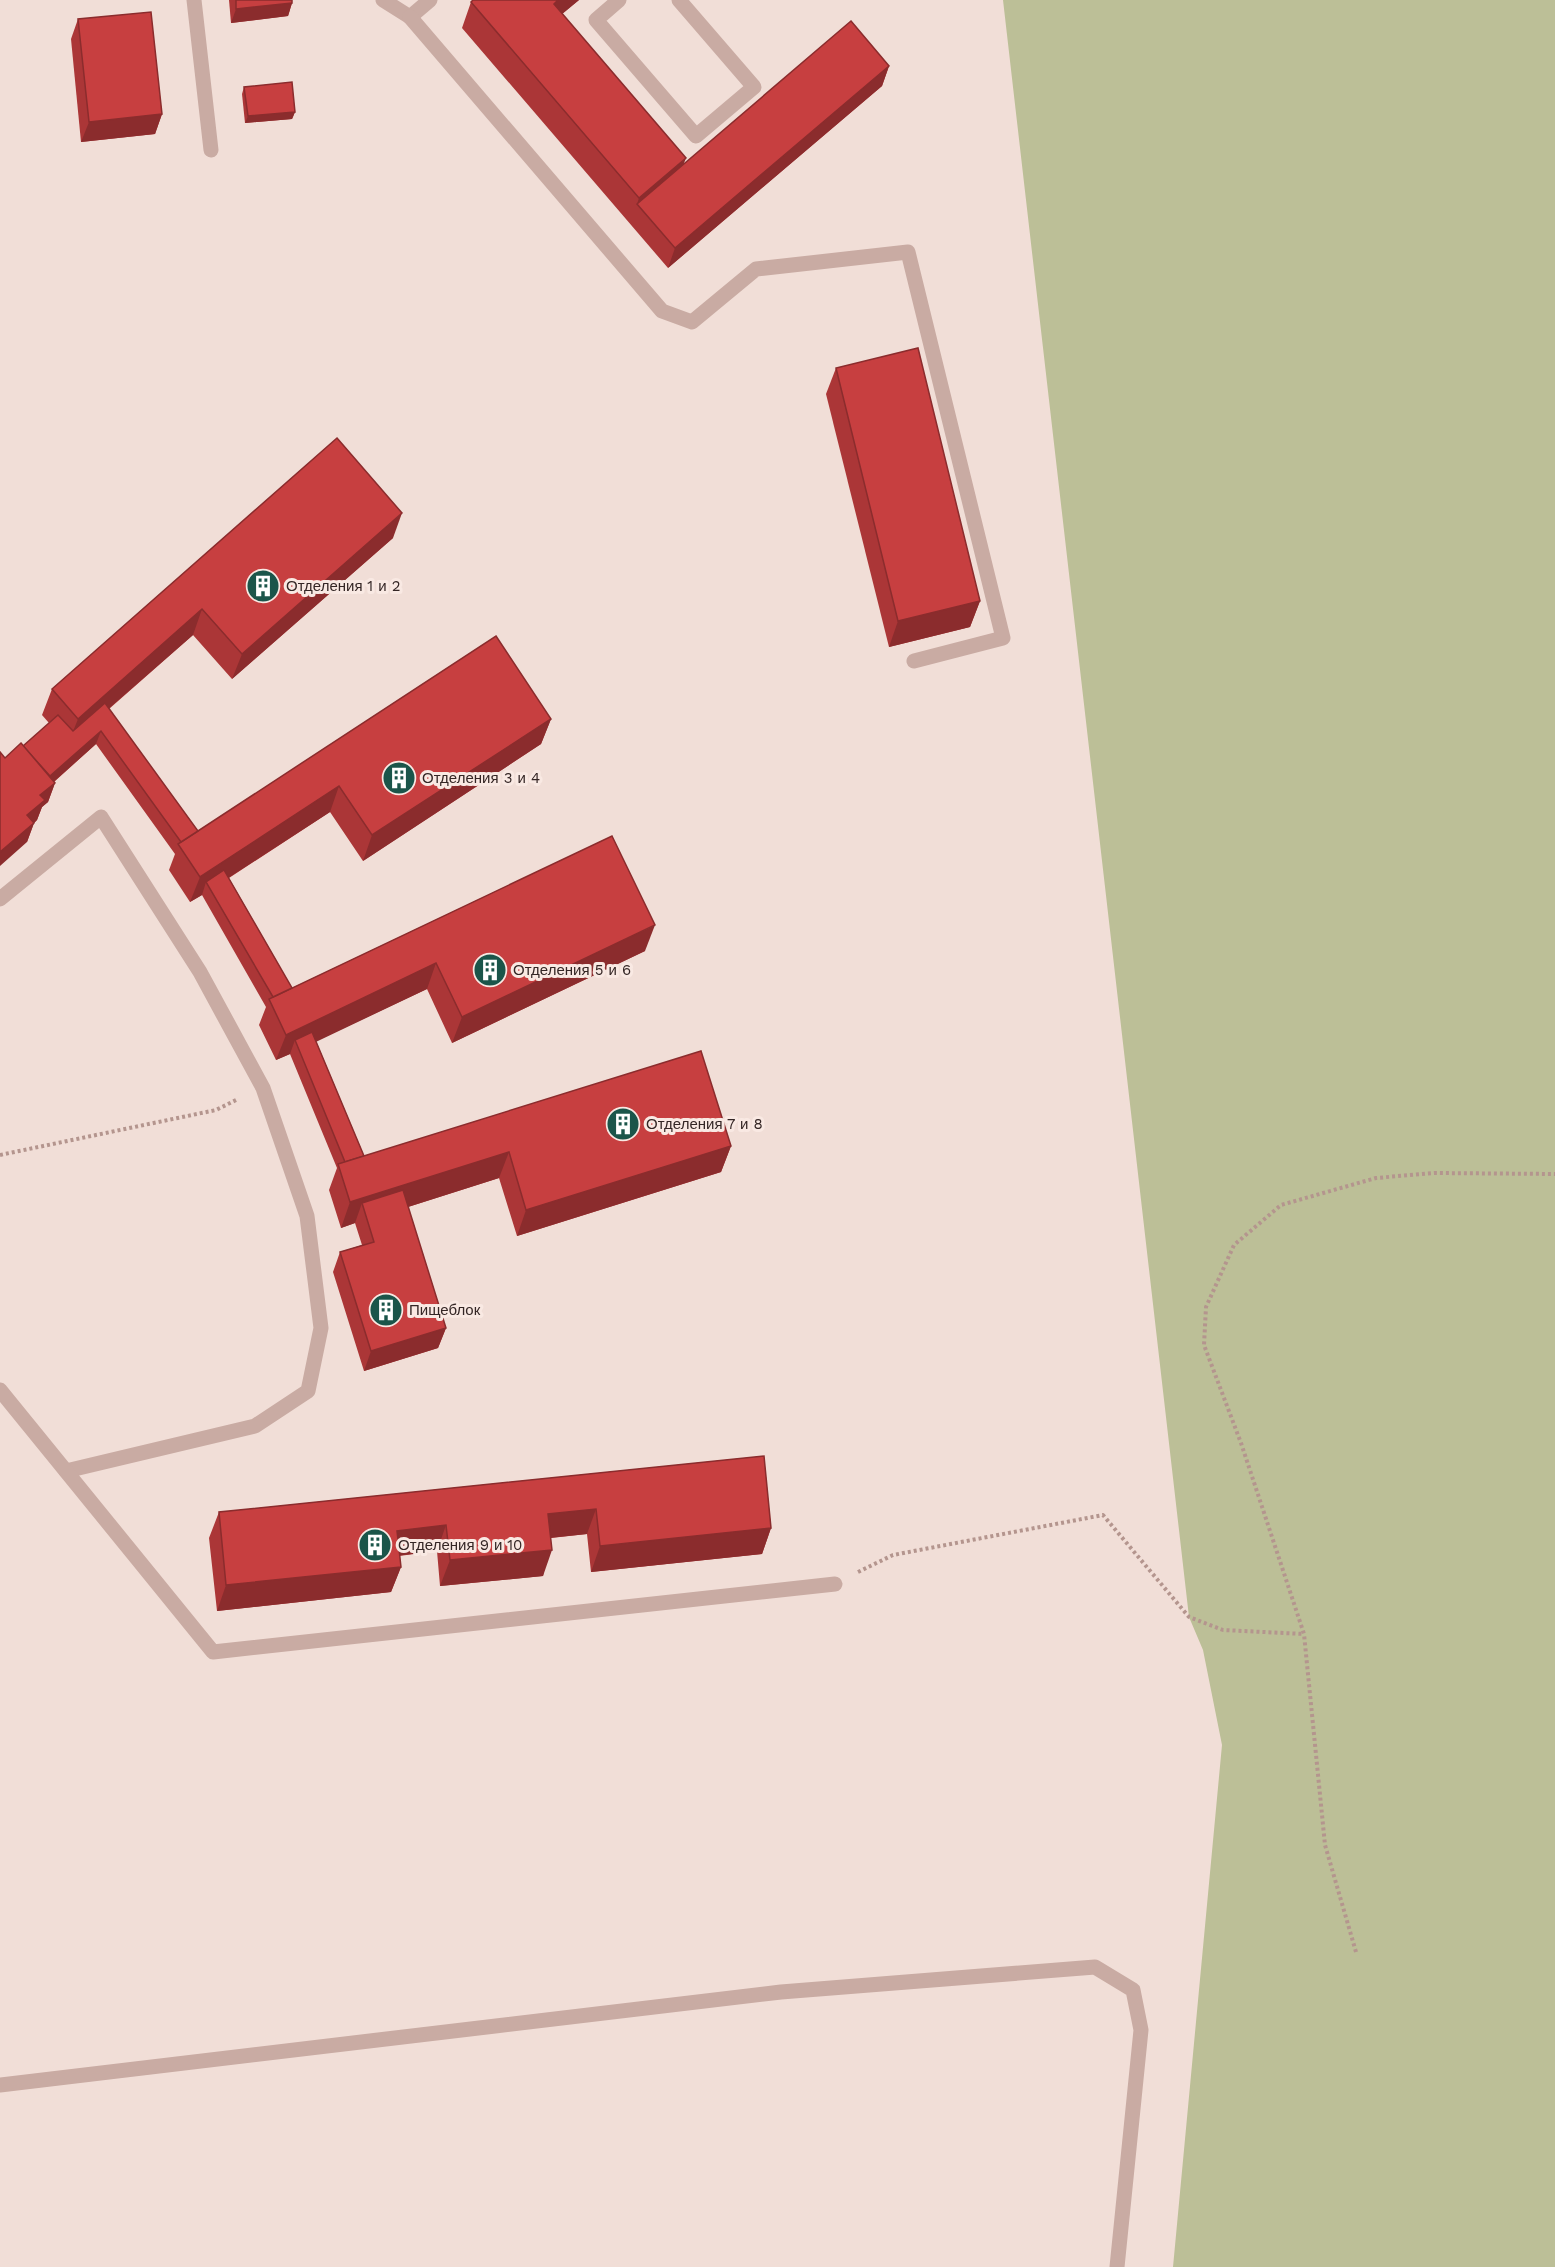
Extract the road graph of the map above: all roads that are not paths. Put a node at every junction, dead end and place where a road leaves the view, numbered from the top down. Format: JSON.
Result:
{"nodes":[{"id":1,"x":194,"y":0,"type":"edge"},
{"id":2,"x":383,"y":0,"type":"edge"},
{"id":3,"x":430,"y":0,"type":"edge"},
{"id":4,"x":619,"y":0,"type":"edge"},
{"id":5,"x":679,"y":0,"type":"edge"},
{"id":6,"x":410,"y":17,"type":"junction"},
{"id":7,"x":211,"y":150,"type":"dead end"},
{"id":8,"x":914,"y":661,"type":"dead end"},
{"id":9,"x":0,"y":899,"type":"edge"},
{"id":10,"x":0,"y":1390,"type":"edge"},
{"id":11,"x":66,"y":1471,"type":"junction"},
{"id":12,"x":835,"y":1584,"type":"road end"},
{"id":13,"x":0,"y":2085,"type":"edge"},
{"id":14,"x":1117,"y":2267,"type":"edge"}],
"edges":[{"from":1,"to":7,"type":"lane"},
{"from":2,"to":6,"type":"lane"},
{"from":3,"to":6,"type":"lane"},
{"from":4,"to":5,"type":"lane"},
{"from":6,"to":8,"type":"lane"},
{"from":9,"to":11,"type":"lane"},
{"from":10,"to":11,"type":"lane"},
{"from":11,"to":12,"type":"lane"},
{"from":13,"to":14,"type":"lane"}]}
